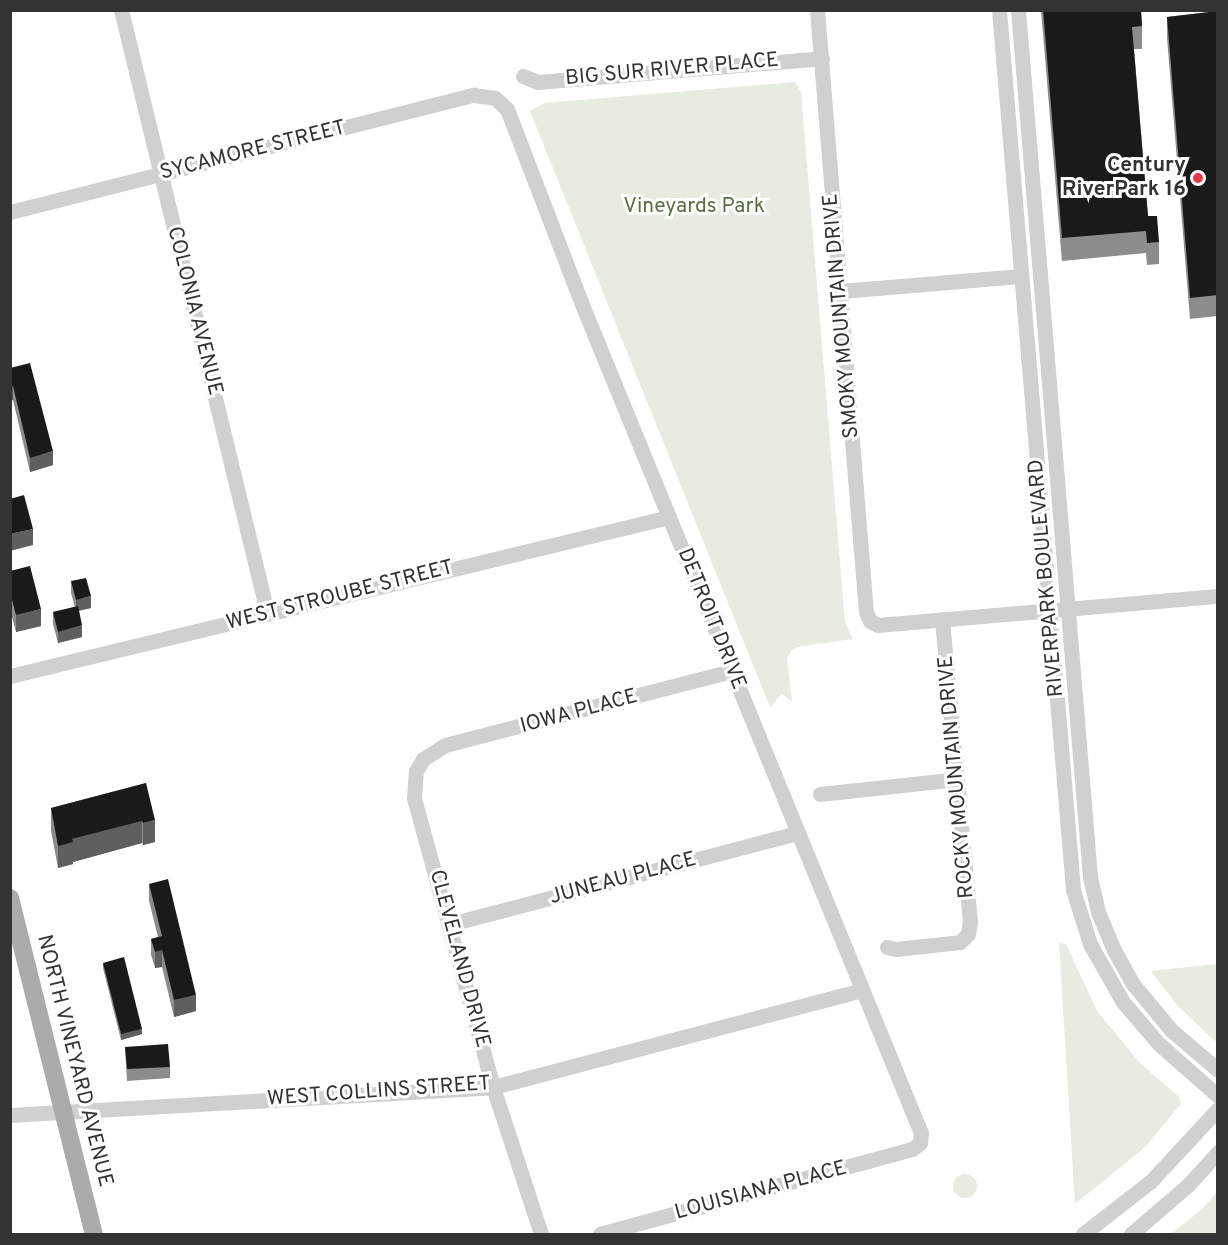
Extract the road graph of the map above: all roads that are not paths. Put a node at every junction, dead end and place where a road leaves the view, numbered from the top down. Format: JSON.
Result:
{"nodes":[{"id":1,"x":121,"y":10,"type":"edge"},
{"id":2,"x":817,"y":10,"type":"edge"},
{"id":3,"x":999,"y":10,"type":"edge"},
{"id":4,"x":1018,"y":10,"type":"edge"},
{"id":5,"x":822,"y":58,"type":"junction"},
{"id":6,"x":523,"y":76,"type":"dead end"},
{"id":7,"x":495,"y":98,"type":"joint"},
{"id":8,"x":161,"y":174,"type":"junction"},
{"id":9,"x":10,"y":212,"type":"edge"},
{"id":10,"x":1020,"y":276,"type":"junction"},
{"id":11,"x":841,"y":291,"type":"junction"},
{"id":12,"x":669,"y":517,"type":"junction"},
{"id":13,"x":1218,"y":596,"type":"edge"},
{"id":14,"x":1069,"y":609,"type":"junction"},
{"id":15,"x":1050,"y":611,"type":"junction"},
{"id":16,"x":267,"y":612,"type":"junction"},
{"id":17,"x":942,"y":619,"type":"junction"},
{"id":18,"x":732,"y":671,"type":"junction"},
{"id":19,"x":10,"y":676,"type":"edge"},
{"id":20,"x":428,"y":755,"type":"joint"},
{"id":21,"x":957,"y":779,"type":"junction"},
{"id":22,"x":820,"y":794,"type":"dead end"},
{"id":23,"x":797,"y":833,"type":"junction"},
{"id":24,"x":10,"y":898,"type":"edge"},
{"id":25,"x":450,"y":924,"type":"junction"},
{"id":26,"x":887,"y":946,"type":"dead end"},
{"id":27,"x":862,"y":990,"type":"junction"},
{"id":28,"x":1218,"y":1070,"type":"edge"},
{"id":29,"x":492,"y":1087,"type":"junction"},
{"id":30,"x":1218,"y":1096,"type":"edge"},
{"id":31,"x":1218,"y":1109,"type":"edge"},
{"id":32,"x":64,"y":1112,"type":"junction"},
{"id":33,"x":10,"y":1115,"type":"edge"},
{"id":34,"x":920,"y":1143,"type":"joint"},
{"id":35,"x":1218,"y":1152,"type":"edge"},
{"id":36,"x":94,"y":1234,"type":"edge"},
{"id":37,"x":541,"y":1234,"type":"edge"},
{"id":38,"x":600,"y":1234,"type":"edge"},
{"id":39,"x":1083,"y":1234,"type":"edge"},
{"id":40,"x":1131,"y":1234,"type":"edge"}],
"edges":[{"from":1,"to":8,"type":"street","name":"COLONIA AVENUE"},
{"from":2,"to":5,"type":"street","name":"SMOKY MOUNTAIN DRIVE"},
{"from":3,"to":10,"type":"street","name":"RIVERPARK BOULEVARD"},
{"from":4,"to":14,"type":"street","name":"RIVERPARK BOULEVARD"},
{"from":5,"to":6,"type":"street","name":"BIG SUR RIVER PLACE"},
{"from":5,"to":11,"type":"street","name":"SMOKY MOUNTAIN DRIVE"},
{"from":7,"to":8,"type":"street","name":"SYCAMORE STREET"},
{"from":7,"to":12,"type":"street","name":"DETROIT DRIVE"},
{"from":8,"to":9,"type":"street","name":"SYCAMORE STREET"},
{"from":8,"to":16,"type":"street","name":"COLONIA AVENUE"},
{"from":10,"to":11,"type":"street"},
{"from":10,"to":15,"type":"street","name":"RIVERPARK BOULEVARD"},
{"from":11,"to":17,"type":"street","name":"SMOKY MOUNTAIN DRIVE"},
{"from":12,"to":16,"type":"street","name":"WEST STROUBE STREET"},
{"from":12,"to":18,"type":"street","name":"DETROIT DRIVE"},
{"from":13,"to":14,"type":"street"},
{"from":14,"to":15,"type":"street"},
{"from":14,"to":28,"type":"street","name":"RIVERPARK BOULEVARD"},
{"from":15,"to":17,"type":"street"},
{"from":15,"to":30,"type":"street","name":"RIVERPARK BOULEVARD"},
{"from":16,"to":19,"type":"street","name":"WEST STROUBE STREET"},
{"from":17,"to":21,"type":"street","name":"ROCKY MOUNTAIN DRIVE"},
{"from":18,"to":20,"type":"street","name":"IOWA PLACE"},
{"from":18,"to":23,"type":"street","name":"DETROIT DRIVE"},
{"from":20,"to":25,"type":"street","name":"CLEVELAND DRIVE"},
{"from":21,"to":22,"type":"street"},
{"from":21,"to":26,"type":"street","name":"ROCKY MOUNTAIN DRIVE"},
{"from":23,"to":25,"type":"street","name":"JUNEAU PLACE"},
{"from":23,"to":27,"type":"street","name":"DETROIT DRIVE"},
{"from":24,"to":32,"type":"main road","name":"NORTH VINEYARD AVENUE"},
{"from":25,"to":29,"type":"street","name":"CLEVELAND DRIVE"},
{"from":27,"to":29,"type":"street","name":"WEST COLLINS STREET"},
{"from":27,"to":34,"type":"street","name":"DETROIT DRIVE"},
{"from":29,"to":32,"type":"street","name":"WEST COLLINS STREET"},
{"from":29,"to":37,"type":"street","name":"CLEVELAND DRIVE"},
{"from":31,"to":39,"type":"street"},
{"from":32,"to":33,"type":"street","name":"WEST COLLINS STREET"},
{"from":32,"to":36,"type":"main road","name":"NORTH VINEYARD AVENUE"},
{"from":34,"to":38,"type":"street","name":"LOUISIANA PLACE"},
{"from":35,"to":40,"type":"street"}]}
